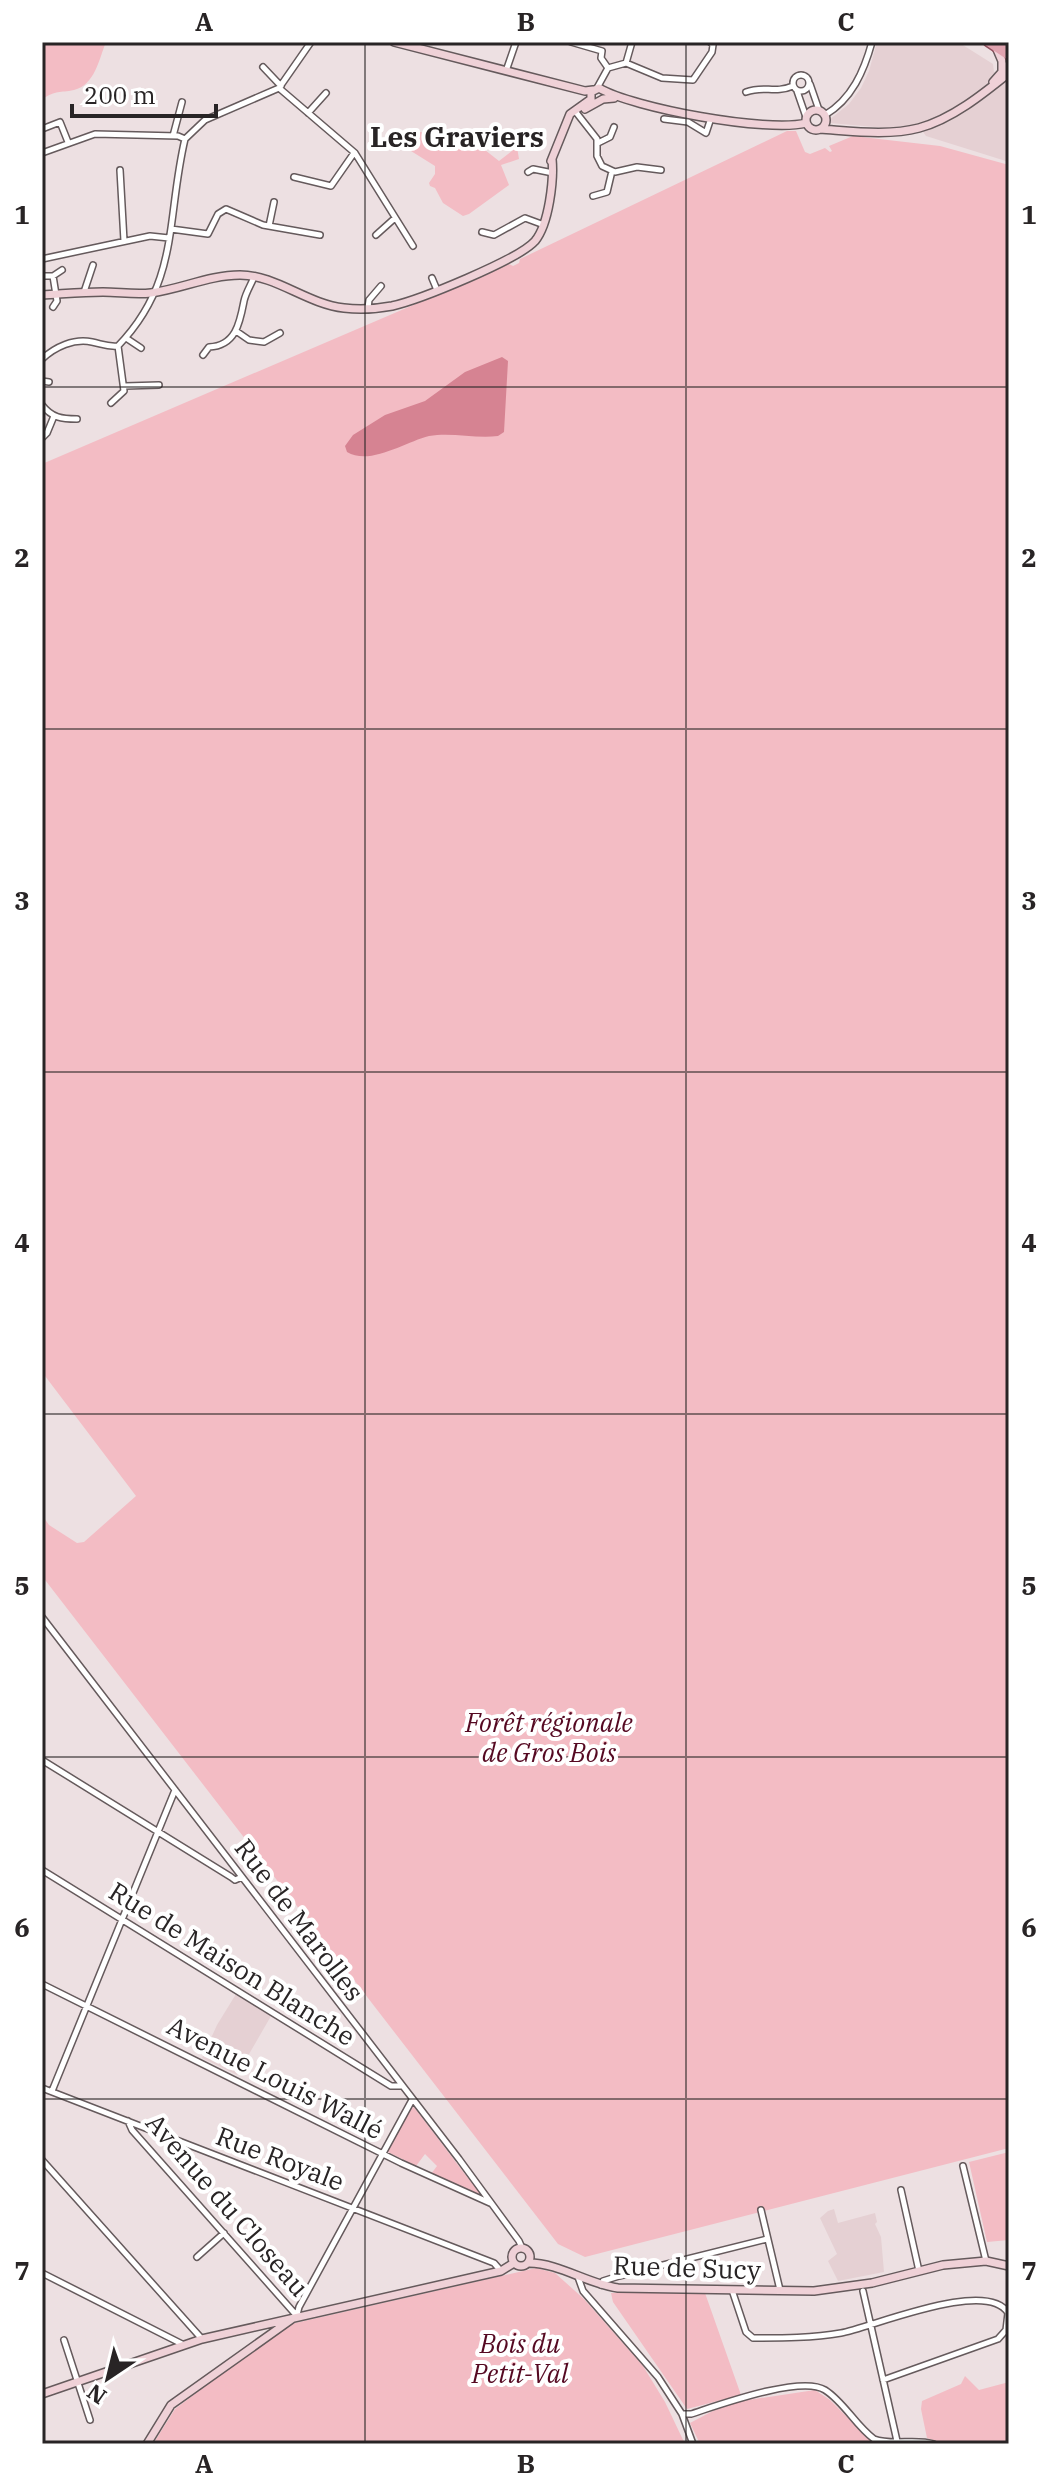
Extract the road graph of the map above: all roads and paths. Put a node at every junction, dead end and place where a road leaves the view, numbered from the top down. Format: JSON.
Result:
{"nodes":[{"id":1,"x":311,"y":42,"type":"edge"},
{"id":2,"x":394,"y":42,"type":"edge"},
{"id":3,"x":516,"y":42,"type":"edge"},
{"id":4,"x":571,"y":42,"type":"edge"},
{"id":5,"x":632,"y":42,"type":"edge"},
{"id":6,"x":722,"y":42,"type":"edge"},
{"id":7,"x":872,"y":42,"type":"edge"},
{"id":8,"x":712,"y":43,"type":"edge"},
{"id":9,"x":994,"y":44,"type":"edge"},
{"id":10,"x":1009,"y":49,"type":"edge"},
{"id":11,"x":1009,"y":56,"type":"edge"},
{"id":12,"x":626,"y":63,"type":"junction"},
{"id":13,"x":1009,"y":64,"type":"edge"},
{"id":14,"x":263,"y":67,"type":"dead end"},
{"id":15,"x":608,"y":68,"type":"junction"},
{"id":16,"x":506,"y":71,"type":"junction"},
{"id":17,"x":1005,"y":72,"type":"edge"},
{"id":18,"x":808,"y":79,"type":"junction"},
{"id":19,"x":280,"y":87,"type":"junction"},
{"id":20,"x":795,"y":88,"type":"junction"},
{"id":21,"x":746,"y":92,"type":"dead end"},
{"id":22,"x":326,"y":93,"type":"dead end"},
{"id":23,"x":596,"y":93,"type":"junction"},
{"id":24,"x":182,"y":102,"type":"dead end"},
{"id":25,"x":575,"y":112,"type":"junction"},
{"id":26,"x":308,"y":113,"type":"junction"},
{"id":27,"x":711,"y":118,"type":"junction"},
{"id":28,"x":664,"y":119,"type":"dead end"},
{"id":29,"x":806,"y":120,"type":"junction"},
{"id":30,"x":822,"y":120,"type":"junction"},
{"id":31,"x":614,"y":127,"type":"dead end"},
{"id":32,"x":42,"y":129,"type":"edge"},
{"id":33,"x":173,"y":136,"type":"junction"},
{"id":34,"x":185,"y":139,"type":"junction"},
{"id":35,"x":68,"y":142,"type":"junction"},
{"id":36,"x":598,"y":143,"type":"junction"},
{"id":37,"x":42,"y":153,"type":"edge"},
{"id":38,"x":355,"y":153,"type":"junction"},
{"id":39,"x":120,"y":170,"type":"dead end"},
{"id":40,"x":661,"y":170,"type":"dead end"},
{"id":41,"x":612,"y":171,"type":"junction"},
{"id":42,"x":528,"y":172,"type":"dead end"},
{"id":43,"x":551,"y":173,"type":"junction"},
{"id":44,"x":294,"y":177,"type":"dead end"},
{"id":45,"x":593,"y":196,"type":"dead end"},
{"id":46,"x":274,"y":202,"type":"dead end"},
{"id":47,"x":395,"y":218,"type":"junction"},
{"id":48,"x":544,"y":225,"type":"junction"},
{"id":49,"x":269,"y":226,"type":"junction"},
{"id":50,"x":171,"y":229,"type":"junction"},
{"id":51,"x":482,"y":232,"type":"dead end"},
{"id":52,"x":320,"y":235,"type":"dead end"},
{"id":53,"x":376,"y":235,"type":"dead end"},
{"id":54,"x":169,"y":238,"type":"junction"},
{"id":55,"x":124,"y":241,"type":"junction"},
{"id":56,"x":413,"y":246,"type":"dead end"},
{"id":57,"x":42,"y":259,"type":"edge"},
{"id":58,"x":93,"y":265,"type":"dead end"},
{"id":59,"x":62,"y":270,"type":"dead end"},
{"id":60,"x":42,"y":276,"type":"edge"},
{"id":61,"x":53,"y":276,"type":"junction"},
{"id":62,"x":254,"y":277,"type":"junction"},
{"id":63,"x":432,"y":278,"type":"dead end"},
{"id":64,"x":381,"y":286,"type":"dead end"},
{"id":65,"x":437,"y":290,"type":"junction"},
{"id":66,"x":84,"y":292,"type":"junction"},
{"id":67,"x":155,"y":292,"type":"junction"},
{"id":68,"x":56,"y":294,"type":"junction"},
{"id":69,"x":42,"y":295,"type":"edge"},
{"id":70,"x":53,"y":307,"type":"dead end"},
{"id":71,"x":368,"y":309,"type":"junction"},
{"id":72,"x":236,"y":331,"type":"junction"},
{"id":73,"x":280,"y":333,"type":"dead end"},
{"id":74,"x":126,"y":338,"type":"junction"},
{"id":75,"x":118,"y":346,"type":"junction"},
{"id":76,"x":141,"y":348,"type":"dead end"},
{"id":77,"x":203,"y":355,"type":"dead end"},
{"id":78,"x":42,"y":359,"type":"edge"},
{"id":79,"x":159,"y":385,"type":"dead end"},
{"id":80,"x":125,"y":386,"type":"junction"},
{"id":81,"x":111,"y":403,"type":"dead end"},
{"id":82,"x":42,"y":405,"type":"edge"},
{"id":83,"x":54,"y":416,"type":"junction"},
{"id":84,"x":77,"y":419,"type":"dead end"},
{"id":85,"x":42,"y":438,"type":"edge"},
{"id":86,"x":42,"y":1617,"type":"edge"},
{"id":87,"x":42,"y":1760,"type":"edge"},
{"id":88,"x":175,"y":1790,"type":"junction"},
{"id":89,"x":157,"y":1831,"type":"junction"},
{"id":90,"x":42,"y":1870,"type":"edge"},
{"id":91,"x":242,"y":1877,"type":"junction"},
{"id":92,"x":121,"y":1919,"type":"junction"},
{"id":93,"x":42,"y":1984,"type":"edge"},
{"id":94,"x":86,"y":2006,"type":"junction"},
{"id":95,"x":401,"y":2086,"type":"junction"},
{"id":96,"x":42,"y":2088,"type":"edge"},
{"id":97,"x":52,"y":2091,"type":"junction"},
{"id":98,"x":412,"y":2100,"type":"junction"},
{"id":99,"x":128,"y":2120,"type":"junction"},
{"id":100,"x":381,"y":2153,"type":"junction"},
{"id":101,"x":42,"y":2160,"type":"edge"},
{"id":102,"x":963,"y":2166,"type":"dead end"},
{"id":103,"x":901,"y":2190,"type":"dead end"},
{"id":104,"x":491,"y":2203,"type":"junction"},
{"id":105,"x":352,"y":2208,"type":"junction"},
{"id":106,"x":761,"y":2210,"type":"dead end"},
{"id":107,"x":224,"y":2233,"type":"junction"},
{"id":108,"x":767,"y":2239,"type":"junction"},
{"id":109,"x":522,"y":2248,"type":"junction"},
{"id":110,"x":197,"y":2257,"type":"dead end"},
{"id":111,"x":532,"y":2261,"type":"junction"},
{"id":112,"x":986,"y":2261,"type":"junction"},
{"id":113,"x":514,"y":2263,"type":"junction"},
{"id":114,"x":1009,"y":2266,"type":"edge"},
{"id":115,"x":501,"y":2271,"type":"junction"},
{"id":116,"x":919,"y":2271,"type":"junction"},
{"id":117,"x":42,"y":2273,"type":"edge"},
{"id":118,"x":578,"y":2277,"type":"junction"},
{"id":119,"x":597,"y":2284,"type":"junction"},
{"id":120,"x":732,"y":2290,"type":"junction"},
{"id":121,"x":781,"y":2291,"type":"junction"},
{"id":122,"x":863,"y":2291,"type":"dead end"},
{"id":123,"x":590,"y":2298,"type":"junction"},
{"id":124,"x":1008,"y":2312,"type":"edge"},
{"id":125,"x":297,"y":2316,"type":"junction"},
{"id":126,"x":870,"y":2323,"type":"junction"},
{"id":127,"x":271,"y":2327,"type":"junction"},
{"id":128,"x":202,"y":2339,"type":"junction"},
{"id":129,"x":64,"y":2340,"type":"dead end"},
{"id":130,"x":184,"y":2345,"type":"junction"},
{"id":131,"x":883,"y":2380,"type":"junction"},
{"id":132,"x":77,"y":2382,"type":"junction"},
{"id":133,"x":42,"y":2393,"type":"edge"},
{"id":134,"x":682,"y":2414,"type":"junction"},
{"id":135,"x":90,"y":2420,"type":"dead end"},
{"id":136,"x":897,"y":2441,"type":"junction"},
{"id":137,"x":147,"y":2444,"type":"edge"},
{"id":138,"x":693,"y":2444,"type":"edge"},
{"id":139,"x":934,"y":2444,"type":"edge"}],
"edges":[{"from":1,"to":19,"type":"street"},
{"from":2,"to":16,"type":"street"},
{"from":3,"to":16,"type":"street"},
{"from":4,"to":15,"type":"street"},
{"from":5,"to":12,"type":"street"},
{"from":6,"to":8,"type":"street"},
{"from":7,"to":30,"type":"street"},
{"from":8,"to":12,"type":"street"},
{"from":9,"to":10,"type":"main road"},
{"from":9,"to":11,"type":"main road"},
{"from":9,"to":17,"type":"street"},
{"from":12,"to":15,"type":"street"},
{"from":13,"to":17,"type":"street"},
{"from":14,"to":19,"type":"street"},
{"from":15,"to":23,"type":"street"},
{"from":16,"to":23,"type":"street"},
{"from":17,"to":30,"type":"street"},
{"from":18,"to":20,"type":"street"},
{"from":18,"to":20,"type":"street"},
{"from":18,"to":30,"type":"street"},
{"from":19,"to":26,"type":"street"},
{"from":19,"to":34,"type":"street"},
{"from":20,"to":21,"type":"street"},
{"from":20,"to":29,"type":"street"},
{"from":22,"to":26,"type":"street"},
{"from":23,"to":25,"type":"street"},
{"from":23,"to":27,"type":"street"},
{"from":24,"to":33,"type":"street"},
{"from":25,"to":36,"type":"street"},
{"from":25,"to":43,"type":"street"},
{"from":26,"to":38,"type":"street"},
{"from":27,"to":28,"type":"street"},
{"from":27,"to":29,"type":"street"},
{"from":29,"to":30,"type":"street"},
{"from":29,"to":30,"type":"street"},
{"from":31,"to":36,"type":"street"},
{"from":32,"to":35,"type":"street"},
{"from":33,"to":34,"type":"street"},
{"from":33,"to":35,"type":"street"},
{"from":34,"to":50,"type":"street"},
{"from":35,"to":37,"type":"street"},
{"from":36,"to":41,"type":"street"},
{"from":38,"to":44,"type":"street"},
{"from":38,"to":47,"type":"street"},
{"from":39,"to":55,"type":"street"},
{"from":40,"to":41,"type":"street"},
{"from":41,"to":45,"type":"street"},
{"from":42,"to":43,"type":"street"},
{"from":43,"to":48,"type":"street"},
{"from":46,"to":49,"type":"street"},
{"from":47,"to":53,"type":"street"},
{"from":47,"to":56,"type":"street"},
{"from":48,"to":51,"type":"street"},
{"from":48,"to":65,"type":"street"},
{"from":49,"to":50,"type":"street"},
{"from":49,"to":52,"type":"street"},
{"from":50,"to":54,"type":"street"},
{"from":54,"to":55,"type":"street"},
{"from":54,"to":67,"type":"street"},
{"from":55,"to":57,"type":"street"},
{"from":58,"to":66,"type":"street"},
{"from":59,"to":61,"type":"street"},
{"from":60,"to":61,"type":"street"},
{"from":61,"to":68,"type":"street"},
{"from":62,"to":67,"type":"street"},
{"from":62,"to":71,"type":"street"},
{"from":62,"to":72,"type":"street"},
{"from":63,"to":65,"type":"street"},
{"from":64,"to":71,"type":"street"},
{"from":65,"to":71,"type":"street"},
{"from":66,"to":67,"type":"street"},
{"from":66,"to":68,"type":"street"},
{"from":67,"to":74,"type":"street"},
{"from":68,"to":69,"type":"street"},
{"from":68,"to":70,"type":"street"},
{"from":72,"to":73,"type":"street"},
{"from":72,"to":77,"type":"street"},
{"from":74,"to":75,"type":"street"},
{"from":74,"to":76,"type":"street"},
{"from":75,"to":78,"type":"street"},
{"from":75,"to":80,"type":"street"},
{"from":79,"to":80,"type":"street"},
{"from":80,"to":81,"type":"street"},
{"from":82,"to":83,"type":"street"},
{"from":83,"to":84,"type":"street"},
{"from":83,"to":85,"type":"street"},
{"from":86,"to":88,"type":"street","name":"Rue de Marolles"},
{"from":87,"to":89,"type":"street"},
{"from":88,"to":89,"type":"street"},
{"from":88,"to":91,"type":"street","name":"Rue de Marolles"},
{"from":89,"to":91,"type":"street"},
{"from":89,"to":92,"type":"street"},
{"from":90,"to":92,"type":"street","name":"Rue de Maison Blanche"},
{"from":91,"to":95,"type":"street","name":"Rue de Marolles"},
{"from":92,"to":94,"type":"street"},
{"from":92,"to":95,"type":"street","name":"Rue de Maison Blanche"},
{"from":93,"to":94,"type":"street","name":"Avenue Louis Wallé"},
{"from":94,"to":97,"type":"street"},
{"from":94,"to":100,"type":"street","name":"Avenue Louis Wallé"},
{"from":95,"to":98,"type":"street","name":"Rue de Marolles"},
{"from":96,"to":97,"type":"street","name":"Rue Royale"},
{"from":97,"to":99,"type":"street","name":"Rue Royale"},
{"from":98,"to":100,"type":"street"},
{"from":98,"to":104,"type":"street","name":"Rue de Marolles"},
{"from":99,"to":105,"type":"street","name":"Rue Royale"},
{"from":99,"to":107,"type":"street","name":"Avenue du Closeau"},
{"from":100,"to":104,"type":"street","name":"Avenue Louis Wallé"},
{"from":100,"to":105,"type":"street"},
{"from":101,"to":128,"type":"street"},
{"from":102,"to":112,"type":"street"},
{"from":103,"to":116,"type":"street"},
{"from":104,"to":109,"type":"street","name":"Rue de Marolles"},
{"from":105,"to":115,"type":"street","name":"Rue Royale"},
{"from":105,"to":125,"type":"street"},
{"from":106,"to":108,"type":"street"},
{"from":107,"to":110,"type":"street"},
{"from":107,"to":125,"type":"street","name":"Avenue du Closeau"},
{"from":108,"to":119,"type":"street"},
{"from":108,"to":121,"type":"street"},
{"from":109,"to":111,"type":"street"},
{"from":109,"to":113,"type":"street"},
{"from":111,"to":113,"type":"street"},
{"from":111,"to":118,"type":"street","name":"Rue de Sucy"},
{"from":112,"to":114,"type":"street","name":"Rue de Sucy"},
{"from":112,"to":116,"type":"street","name":"Rue de Sucy"},
{"from":113,"to":115,"type":"street"},
{"from":115,"to":125,"type":"street"},
{"from":116,"to":121,"type":"street","name":"Rue de Sucy"},
{"from":117,"to":130,"type":"street"},
{"from":118,"to":119,"type":"street","name":"Rue de Sucy"},
{"from":118,"to":123,"type":"street"},
{"from":119,"to":120,"type":"street","name":"Rue de Sucy"},
{"from":119,"to":123,"type":"street"},
{"from":120,"to":121,"type":"street","name":"Rue de Sucy"},
{"from":120,"to":126,"type":"street"},
{"from":122,"to":126,"type":"street"},
{"from":123,"to":134,"type":"street"},
{"from":124,"to":126,"type":"street"},
{"from":124,"to":131,"type":"street"},
{"from":125,"to":127,"type":"street"},
{"from":126,"to":131,"type":"street"},
{"from":127,"to":128,"type":"street"},
{"from":127,"to":137,"type":"street"},
{"from":128,"to":130,"type":"street"},
{"from":129,"to":132,"type":"street"},
{"from":130,"to":132,"type":"street"},
{"from":131,"to":136,"type":"street"},
{"from":132,"to":133,"type":"street"},
{"from":132,"to":135,"type":"street"},
{"from":134,"to":136,"type":"street"},
{"from":134,"to":138,"type":"street"},
{"from":136,"to":139,"type":"street"}]}
